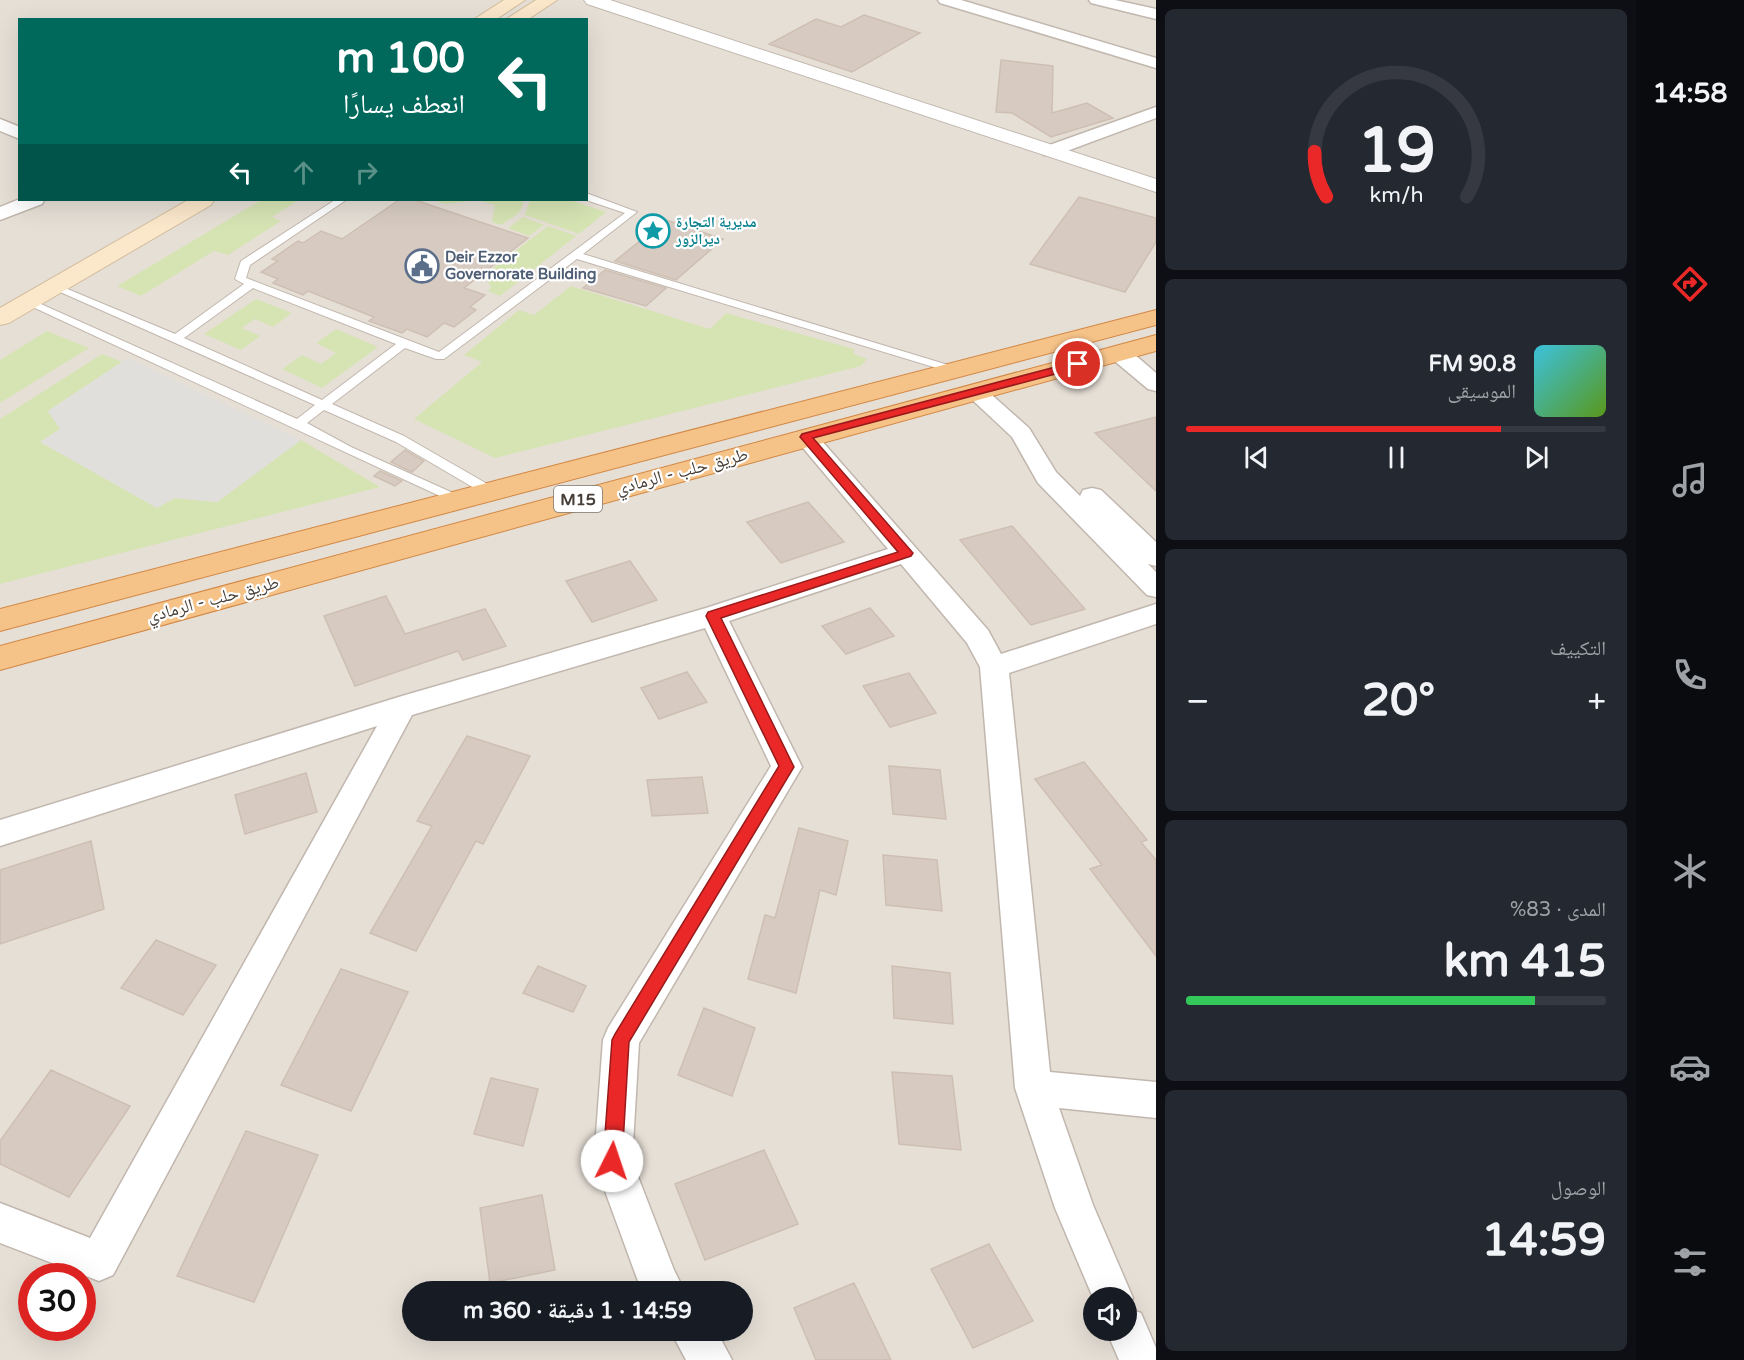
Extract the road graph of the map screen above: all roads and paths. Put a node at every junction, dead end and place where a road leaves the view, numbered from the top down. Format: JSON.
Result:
{"nodes":[{"id":1,"x":516,"y":0,"type":"edge"},
{"id":2,"x":548,"y":0,"type":"edge"},
{"id":3,"x":593,"y":0,"type":"edge"},
{"id":4,"x":945,"y":0,"type":"edge"},
{"id":5,"x":1010,"y":0,"type":"edge"},
{"id":6,"x":1096,"y":0,"type":"edge"},
{"id":7,"x":1156,"y":14,"type":"edge"},
{"id":8,"x":996,"y":15,"type":"junction"},
{"id":9,"x":485,"y":18,"type":"edge"},
{"id":10,"x":517,"y":18,"type":"edge"},
{"id":11,"x":1156,"y":63,"type":"edge"},
{"id":12,"x":1156,"y":112,"type":"edge"},
{"id":13,"x":0,"y":124,"type":"edge"},
{"id":14,"x":18,"y":133,"type":"edge"},
{"id":15,"x":1050,"y":151,"type":"junction"},
{"id":16,"x":1156,"y":186,"type":"edge"},
{"id":17,"x":588,"y":197,"type":"edge"},
{"id":18,"x":32,"y":201,"type":"edge"},
{"id":19,"x":163,"y":201,"type":"edge"},
{"id":20,"x":201,"y":201,"type":"edge"},
{"id":21,"x":339,"y":201,"type":"edge"},
{"id":22,"x":0,"y":214,"type":"edge"},
{"id":23,"x":576,"y":255,"type":"junction"},
{"id":24,"x":252,"y":284,"type":"junction"},
{"id":25,"x":54,"y":286,"type":"junction"},
{"id":26,"x":0,"y":293,"type":"edge"},
{"id":27,"x":28,"y":302,"type":"junction"},
{"id":28,"x":1156,"y":317,"type":"edge"},
{"id":29,"x":0,"y":318,"type":"edge"},
{"id":30,"x":176,"y":338,"type":"junction"},
{"id":31,"x":404,"y":343,"type":"junction"},
{"id":32,"x":1156,"y":343,"type":"edge"},
{"id":33,"x":1119,"y":353,"type":"junction"},
{"id":34,"x":954,"y":370,"type":"junction"},
{"id":35,"x":1156,"y":384,"type":"edge"},
{"id":36,"x":976,"y":393,"type":"junction"},
{"id":37,"x":325,"y":405,"type":"junction"},
{"id":38,"x":298,"y":424,"type":"junction"},
{"id":39,"x":1020,"y":433,"type":"junction"},
{"id":40,"x":806,"y":437,"type":"junction"},
{"id":41,"x":491,"y":492,"type":"junction"},
{"id":42,"x":457,"y":500,"type":"junction"},
{"id":43,"x":906,"y":553,"type":"junction"},
{"id":44,"x":1156,"y":557,"type":"edge"},
{"id":45,"x":1156,"y":588,"type":"edge"},
{"id":46,"x":1156,"y":614,"type":"edge"},
{"id":47,"x":713,"y":616,"type":"junction"},
{"id":48,"x":0,"y":620,"type":"edge"},
{"id":49,"x":0,"y":657,"type":"edge"},
{"id":50,"x":994,"y":667,"type":"junction"},
{"id":51,"x":402,"y":707,"type":"junction"},
{"id":52,"x":0,"y":833,"type":"edge"},
{"id":53,"x":1033,"y":1088,"type":"junction"},
{"id":54,"x":1156,"y":1100,"type":"edge"},
{"id":55,"x":0,"y":1223,"type":"edge"},
{"id":56,"x":658,"y":1281,"type":"edge"},
{"id":57,"x":1108,"y":1287,"type":"edge"},
{"id":58,"x":698,"y":1341,"type":"edge"},
{"id":59,"x":1132,"y":1341,"type":"edge"},
{"id":60,"x":711,"y":1360,"type":"edge"},
{"id":61,"x":1140,"y":1360,"type":"edge"}],
"edges":[{"from":1,"to":9,"type":"main road"},
{"from":2,"to":10,"type":"main road"},
{"from":3,"to":15,"type":"street"},
{"from":4,"to":8,"type":"street"},
{"from":5,"to":8,"type":"street"},
{"from":6,"to":7,"type":"street"},
{"from":8,"to":11,"type":"street"},
{"from":12,"to":15,"type":"street"},
{"from":13,"to":14,"type":"street"},
{"from":15,"to":16,"type":"street"},
{"from":17,"to":23,"type":"lane"},
{"from":18,"to":22,"type":"street"},
{"from":19,"to":26,"type":"main road"},
{"from":20,"to":25,"type":"main road"},
{"from":21,"to":24,"type":"lane"},
{"from":23,"to":31,"type":"lane"},
{"from":23,"to":34,"type":"lane"},
{"from":24,"to":30,"type":"lane"},
{"from":24,"to":31,"type":"lane"},
{"from":25,"to":27,"type":"main road"},
{"from":25,"to":30,"type":"lane"},
{"from":27,"to":29,"type":"main road"},
{"from":27,"to":38,"type":"lane"},
{"from":28,"to":34,"type":"highway","name":"طريق حلب - الرمادي","number":"M15"},
{"from":30,"to":37,"type":"lane"},
{"from":31,"to":37,"type":"lane"},
{"from":32,"to":33,"type":"highway","name":"طريق حلب - الرمادي","number":"M15"},
{"from":33,"to":35,"type":"street"},
{"from":33,"to":36,"type":"highway","name":"طريق حلب - الرمادي","number":"M15"},
{"from":34,"to":41,"type":"highway","name":"طريق حلب - الرمادي","number":"M15"},
{"from":36,"to":39,"type":"street"},
{"from":36,"to":40,"type":"highway","name":"طريق حلب - الرمادي","number":"M15"},
{"from":37,"to":38,"type":"lane"},
{"from":37,"to":41,"type":"lane"},
{"from":38,"to":42,"type":"lane"},
{"from":39,"to":44,"type":"street"},
{"from":39,"to":45,"type":"street"},
{"from":40,"to":43,"type":"street"},
{"from":40,"to":49,"type":"highway","name":"طريق حلب - الرمادي","number":"M15"},
{"from":41,"to":42,"type":"highway","name":"طريق حلب - الرمادي","number":"M15"},
{"from":42,"to":48,"type":"highway","name":"طريق حلب - الرمادي","number":"M15"},
{"from":43,"to":47,"type":"street"},
{"from":43,"to":50,"type":"street"},
{"from":46,"to":50,"type":"street"},
{"from":47,"to":51,"type":"street"},
{"from":47,"to":56,"type":"street"},
{"from":50,"to":53,"type":"street"},
{"from":51,"to":52,"type":"street"},
{"from":51,"to":55,"type":"street"},
{"from":53,"to":54,"type":"street"},
{"from":53,"to":57,"type":"street"},
{"from":58,"to":60,"type":"street"},
{"from":59,"to":61,"type":"street"}]}
